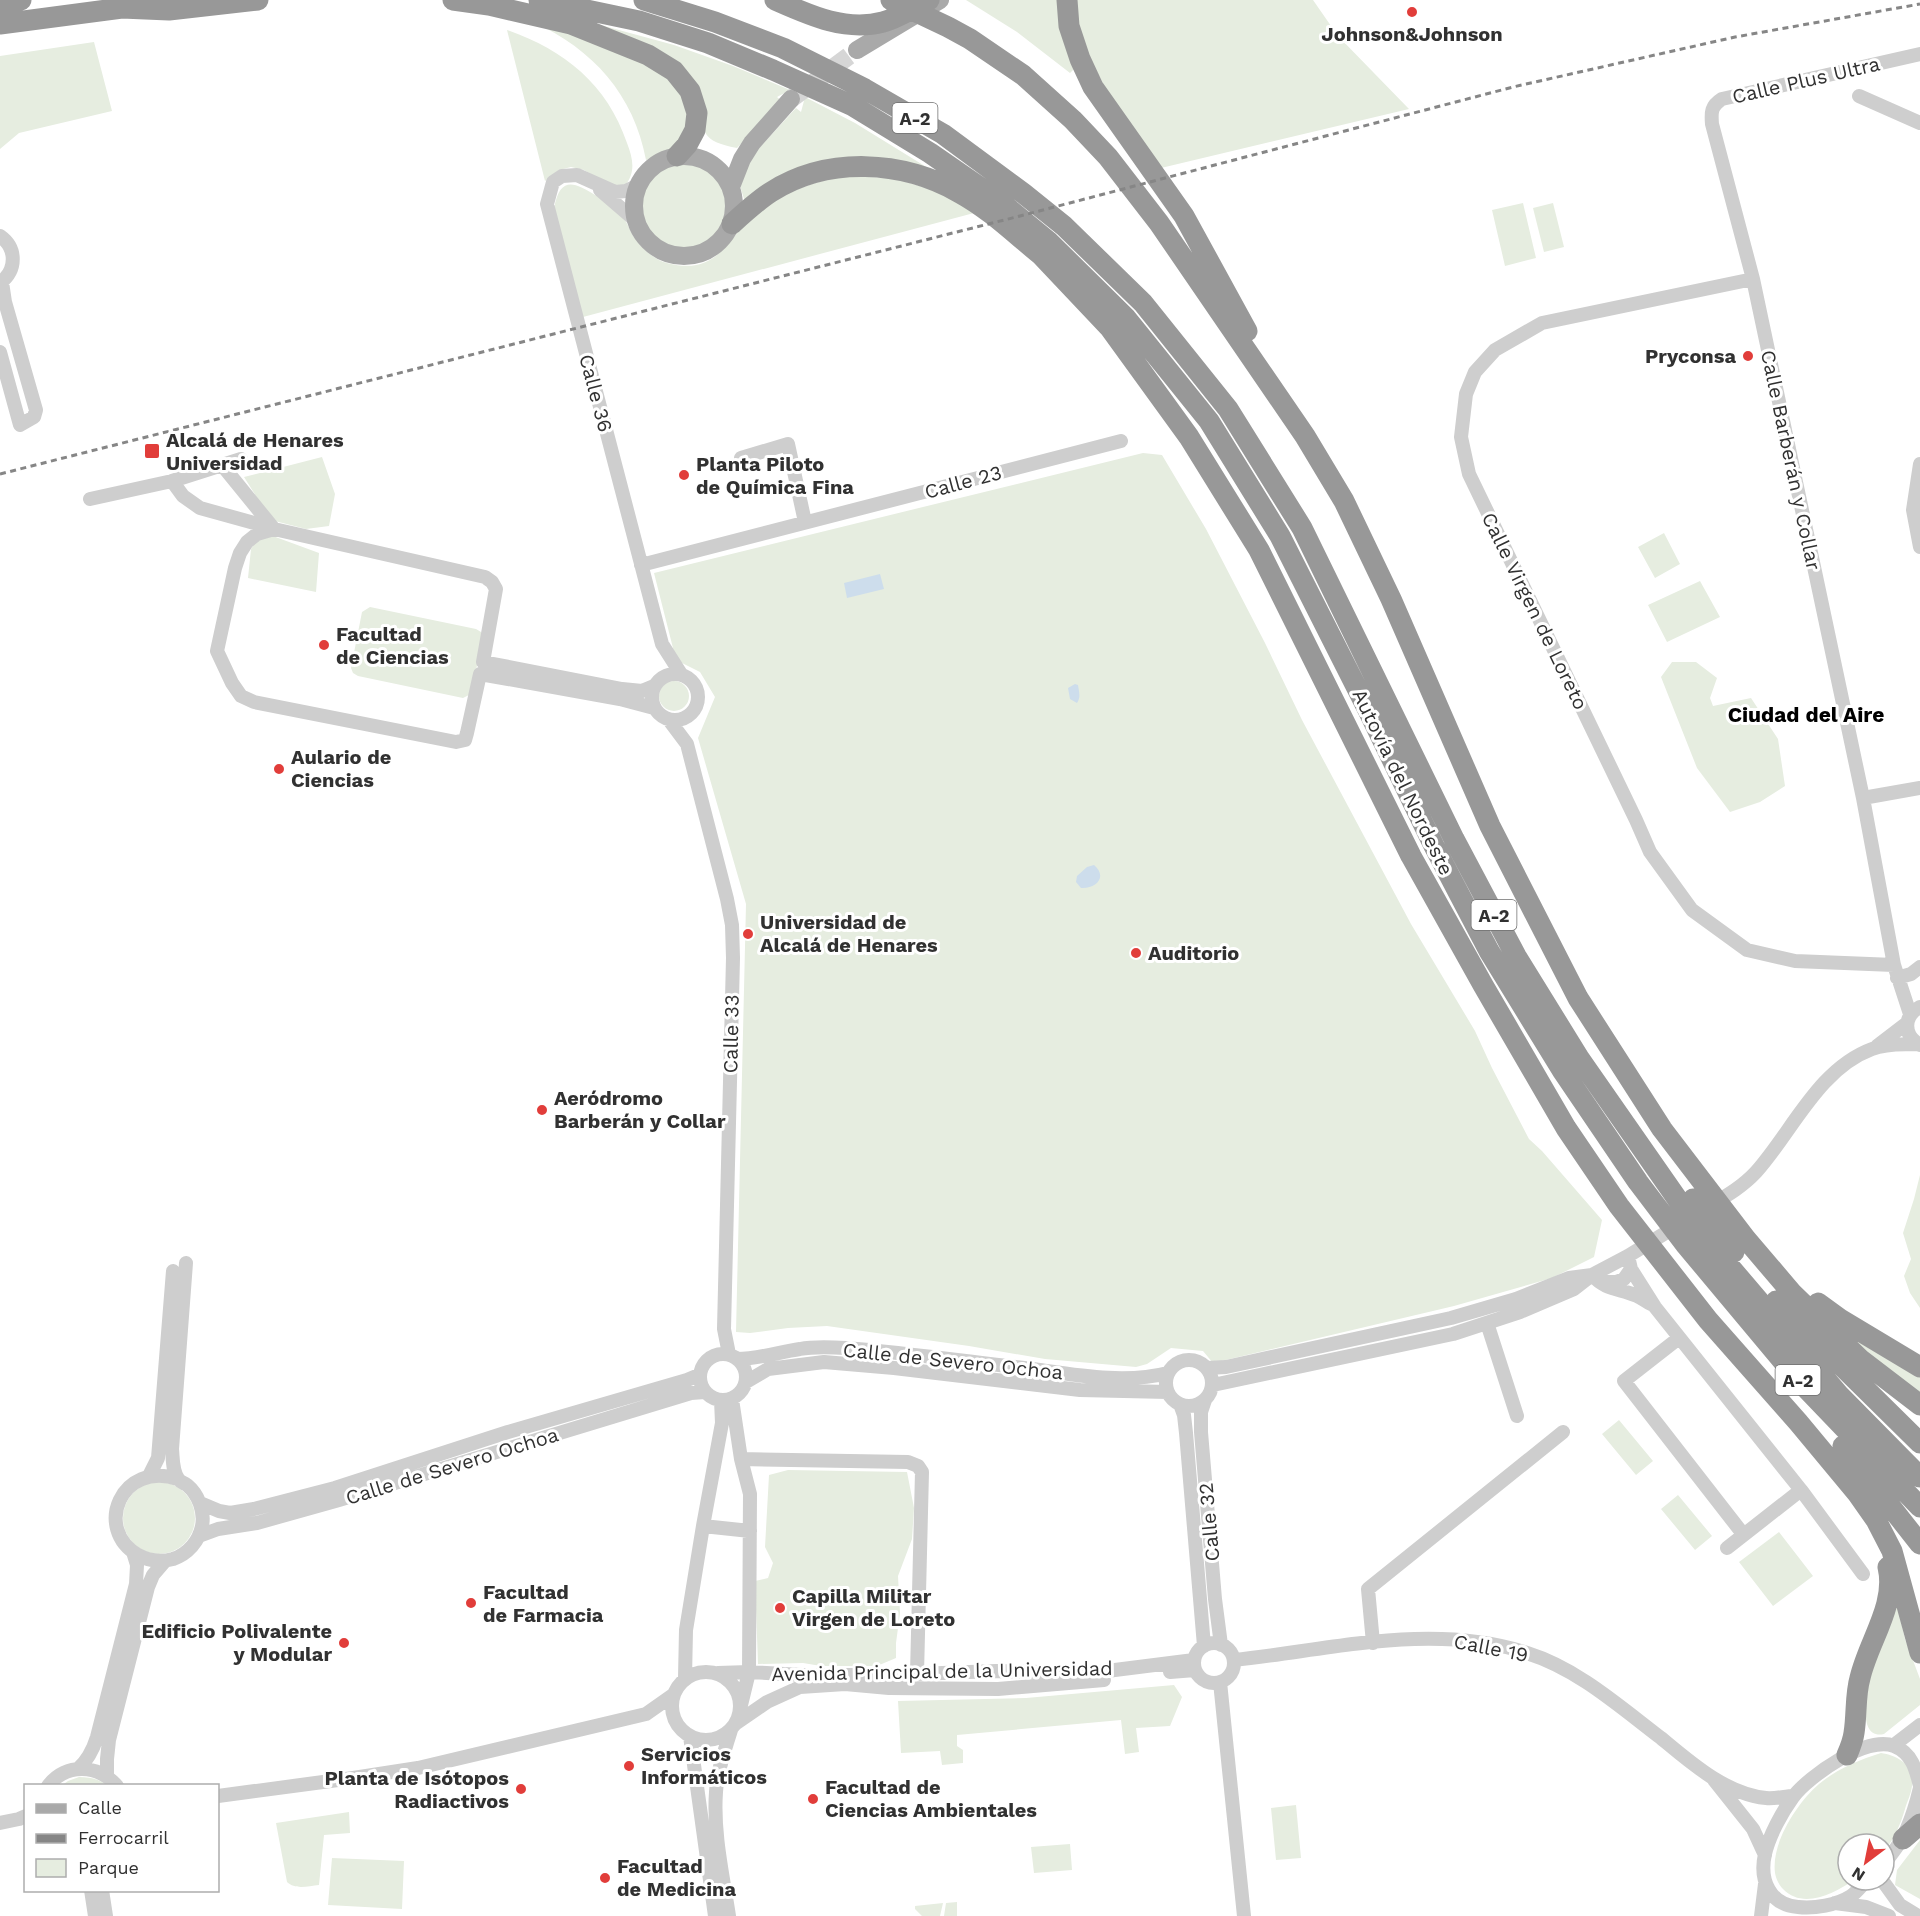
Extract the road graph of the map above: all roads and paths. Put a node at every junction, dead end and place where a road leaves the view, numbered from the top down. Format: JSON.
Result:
{"nodes":[{"id":1,"x":21,"y":0,"type":"edge"},
{"id":2,"x":181,"y":0,"type":"edge"},
{"id":3,"x":258,"y":0,"type":"edge"},
{"id":4,"x":453,"y":0,"type":"edge"},
{"id":5,"x":539,"y":0,"type":"edge"},
{"id":6,"x":645,"y":0,"type":"edge"},
{"id":7,"x":776,"y":0,"type":"edge"},
{"id":8,"x":891,"y":0,"type":"edge"},
{"id":9,"x":929,"y":0,"type":"edge"},
{"id":10,"x":940,"y":0,"type":"edge"},
{"id":11,"x":1068,"y":0,"type":"edge"},
{"id":12,"x":0,"y":3,"type":"edge"},
{"id":13,"x":122,"y":8,"type":"junction"},
{"id":14,"x":0,"y":24,"type":"edge"},
{"id":15,"x":857,"y":50,"type":"tunnel mouth"},
{"id":16,"x":1920,"y":54,"type":"edge"},
{"id":17,"x":1859,"y":96,"type":"dead end"},
{"id":18,"x":792,"y":99,"type":"tunnel mouth"},
{"id":19,"x":1920,"y":123,"type":"edge"},
{"id":20,"x":1712,"y":124,"type":"joint"},
{"id":21,"x":752,"y":143,"type":"junction"},
{"id":22,"x":677,"y":156,"type":"junction"},
{"id":23,"x":710,"y":163,"type":"junction"},
{"id":24,"x":592,"y":182,"type":"junction"},
{"id":25,"x":638,"y":185,"type":"junction"},
{"id":26,"x":731,"y":187,"type":"junction"},
{"id":27,"x":636,"y":221,"type":"junction"},
{"id":28,"x":732,"y":224,"type":"junction"},
{"id":29,"x":0,"y":236,"type":"edge"},
{"id":30,"x":1753,"y":279,"type":"junction"},
{"id":31,"x":1,"y":282,"type":"edge"},
{"id":32,"x":1117,"y":324,"type":"junction"},
{"id":33,"x":0,"y":352,"type":"edge"},
{"id":34,"x":31,"y":392,"type":"junction"},
{"id":35,"x":11,"y":397,"type":"junction"},
{"id":36,"x":1121,"y":441,"type":"dead end"},
{"id":37,"x":741,"y":458,"type":"dead end"},
{"id":38,"x":241,"y":459,"type":"dead end"},
{"id":39,"x":1920,"y":464,"type":"edge"},
{"id":40,"x":222,"y":465,"type":"junction"},
{"id":41,"x":172,"y":481,"type":"junction"},
{"id":42,"x":90,"y":500,"type":"dead end"},
{"id":43,"x":1344,"y":501,"type":"junction"},
{"id":44,"x":805,"y":522,"type":"junction"},
{"id":45,"x":274,"y":529,"type":"junction"},
{"id":46,"x":1280,"y":536,"type":"junction"},
{"id":47,"x":1920,"y":547,"type":"edge"},
{"id":48,"x":641,"y":565,"type":"junction"},
{"id":49,"x":662,"y":644,"type":"junction"},
{"id":50,"x":482,"y":668,"type":"junction"},
{"id":51,"x":681,"y":674,"type":"junction"},
{"id":52,"x":656,"y":683,"type":"junction"},
{"id":53,"x":654,"y":708,"type":"junction"},
{"id":54,"x":690,"y":714,"type":"junction"},
{"id":55,"x":669,"y":720,"type":"junction"},
{"id":56,"x":687,"y":744,"type":"junction"},
{"id":57,"x":1920,"y":788,"type":"edge"},
{"id":58,"x":1863,"y":798,"type":"junction"},
{"id":59,"x":1920,"y":968,"type":"edge"},
{"id":60,"x":1898,"y":978,"type":"junction"},
{"id":61,"x":1914,"y":1012,"type":"edge"},
{"id":62,"x":1919,"y":1044,"type":"edge"},
{"id":63,"x":1875,"y":1048,"type":"junction"},
{"id":64,"x":1579,"y":1058,"type":"junction"},
{"id":65,"x":1746,"y":1239,"type":"junction"},
{"id":66,"x":1685,"y":1244,"type":"junction"},
{"id":67,"x":1632,"y":1259,"type":"junction"},
{"id":68,"x":186,"y":1263,"type":"dead end"},
{"id":69,"x":173,"y":1271,"type":"dead end"},
{"id":70,"x":1596,"y":1279,"type":"junction"},
{"id":71,"x":1655,"y":1307,"type":"junction"},
{"id":72,"x":1487,"y":1323,"type":"junction"},
{"id":73,"x":724,"y":1329,"type":"junction"},
{"id":74,"x":1679,"y":1338,"type":"junction"},
{"id":75,"x":712,"y":1356,"type":"junction"},
{"id":76,"x":733,"y":1357,"type":"junction"},
{"id":77,"x":1920,"y":1367,"type":"edge"},
{"id":78,"x":1207,"y":1368,"type":"junction"},
{"id":79,"x":1168,"y":1373,"type":"junction"},
{"id":80,"x":699,"y":1375,"type":"junction"},
{"id":81,"x":746,"y":1382,"type":"junction"},
{"id":82,"x":1213,"y":1385,"type":"junction"},
{"id":83,"x":705,"y":1392,"type":"junction"},
{"id":84,"x":1168,"y":1392,"type":"junction"},
{"id":85,"x":726,"y":1400,"type":"junction"},
{"id":86,"x":1205,"y":1400,"type":"junction"},
{"id":87,"x":1180,"y":1404,"type":"junction"},
{"id":88,"x":1920,"y":1405,"type":"edge"},
{"id":89,"x":1517,"y":1416,"type":"dead end"},
{"id":90,"x":1563,"y":1432,"type":"dead end"},
{"id":91,"x":1920,"y":1443,"type":"edge"},
{"id":92,"x":741,"y":1459,"type":"junction"},
{"id":93,"x":149,"y":1476,"type":"junction"},
{"id":94,"x":1920,"y":1477,"type":"edge"},
{"id":95,"x":178,"y":1479,"type":"junction"},
{"id":96,"x":1801,"y":1490,"type":"junction"},
{"id":97,"x":200,"y":1503,"type":"junction"},
{"id":98,"x":1920,"y":1507,"type":"edge"},
{"id":99,"x":1876,"y":1520,"type":"junction"},
{"id":100,"x":703,"y":1526,"type":"junction"},
{"id":101,"x":750,"y":1531,"type":"junction"},
{"id":102,"x":1743,"y":1534,"type":"junction"},
{"id":103,"x":199,"y":1536,"type":"junction"},
{"id":104,"x":1920,"y":1544,"type":"edge"},
{"id":105,"x":1727,"y":1548,"type":"dead end"},
{"id":106,"x":133,"y":1552,"type":"junction"},
{"id":107,"x":165,"y":1561,"type":"junction"},
{"id":108,"x":1863,"y":1574,"type":"dead end"},
{"id":109,"x":1372,"y":1643,"type":"junction"},
{"id":110,"x":1221,"y":1645,"type":"junction"},
{"id":111,"x":1204,"y":1646,"type":"junction"},
{"id":112,"x":1920,"y":1653,"type":"edge"},
{"id":113,"x":1234,"y":1660,"type":"junction"},
{"id":114,"x":1195,"y":1665,"type":"junction"},
{"id":115,"x":748,"y":1672,"type":"junction"},
{"id":116,"x":718,"y":1673,"type":"junction"},
{"id":117,"x":917,"y":1674,"type":"junction"},
{"id":118,"x":685,"y":1678,"type":"junction"},
{"id":119,"x":1220,"y":1682,"type":"junction"},
{"id":120,"x":673,"y":1695,"type":"junction"},
{"id":121,"x":741,"y":1705,"type":"junction"},
{"id":122,"x":646,"y":1714,"type":"junction"},
{"id":123,"x":676,"y":1723,"type":"junction"},
{"id":124,"x":1920,"y":1725,"type":"edge"},
{"id":125,"x":733,"y":1727,"type":"junction"},
{"id":126,"x":690,"y":1736,"type":"junction"},
{"id":127,"x":1894,"y":1745,"type":"junction"},
{"id":128,"x":1847,"y":1755,"type":"junction"},
{"id":129,"x":78,"y":1769,"type":"junction"},
{"id":130,"x":1712,"y":1778,"type":"junction"},
{"id":131,"x":112,"y":1781,"type":"edge"},
{"id":132,"x":49,"y":1784,"type":"edge"},
{"id":133,"x":1920,"y":1787,"type":"edge"},
{"id":134,"x":219,"y":1796,"type":"edge"},
{"id":135,"x":1794,"y":1796,"type":"junction"},
{"id":136,"x":24,"y":1817,"type":"edge"},
{"id":137,"x":0,"y":1823,"type":"edge"},
{"id":138,"x":1920,"y":1824,"type":"edge"},
{"id":139,"x":24,"y":1828,"type":"edge"},
{"id":140,"x":0,"y":1829,"type":"edge"},
{"id":141,"x":1903,"y":1839,"type":"junction"},
{"id":142,"x":1896,"y":1848,"type":"edge"},
{"id":143,"x":1765,"y":1855,"type":"junction"},
{"id":144,"x":1765,"y":1881,"type":"junction"},
{"id":145,"x":91,"y":1892,"type":"edge"},
{"id":146,"x":102,"y":1892,"type":"edge"},
{"id":147,"x":1854,"y":1892,"type":"edge"},
{"id":148,"x":1891,"y":1892,"type":"edge"},
{"id":149,"x":1833,"y":1903,"type":"junction"},
{"id":150,"x":1803,"y":1912,"type":"edge"},
{"id":151,"x":95,"y":1916,"type":"edge"},
{"id":152,"x":106,"y":1916,"type":"edge"},
{"id":153,"x":715,"y":1916,"type":"edge"},
{"id":154,"x":729,"y":1916,"type":"edge"},
{"id":155,"x":1244,"y":1916,"type":"edge"},
{"id":156,"x":1761,"y":1916,"type":"edge"},
{"id":157,"x":1889,"y":1916,"type":"edge"},
{"id":158,"x":1918,"y":1916,"type":"edge"}],
"edges":[{"from":1,"to":12,"type":"highway"},
{"from":2,"to":13,"type":"highway"},
{"from":3,"to":13,"type":"highway"},
{"from":4,"to":22,"type":"highway"},
{"from":5,"to":32,"type":"highway","number":"A-2"},
{"from":6,"to":64,"type":"highway","number":"A-2"},
{"from":7,"to":9,"type":"highway"},
{"from":8,"to":43,"type":"highway"},
{"from":10,"to":15,"type":"main road"},
{"from":11,"to":43,"type":"highway"},
{"from":13,"to":14,"type":"highway"},
{"from":16,"to":20,"type":"street","name":"Calle Plus Ultra"},
{"from":17,"to":19,"type":"street","name":"Calle Plus Ultra"},
{"from":18,"to":21,"type":"main road"},
{"from":20,"to":30,"type":"street","name":"Calle Barberán y Collar"},
{"from":21,"to":23,"type":"main road"},
{"from":21,"to":26,"type":"main road"},
{"from":22,"to":23,"type":"main road"},
{"from":22,"to":25,"type":"main road"},
{"from":23,"to":26,"type":"main road"},
{"from":24,"to":25,"type":"street","name":"Calle 36"},
{"from":24,"to":27,"type":"street","name":"Calle 36"},
{"from":24,"to":48,"type":"street","name":"Calle 36"},
{"from":25,"to":27,"type":"main road"},
{"from":26,"to":28,"type":"main road"},
{"from":27,"to":28,"type":"main road"},
{"from":28,"to":32,"type":"highway"},
{"from":29,"to":31,"type":"street"},
{"from":30,"to":58,"type":"street","name":"Calle Barberán y Collar"},
{"from":30,"to":60,"type":"street","name":"Calle Virgen de Loreto"},
{"from":31,"to":34,"type":"street"},
{"from":32,"to":46,"type":"highway"},
{"from":32,"to":46,"type":"highway","name":"Autovía del Nordeste","number":"A-2"},
{"from":32,"to":99,"type":"highway"},
{"from":33,"to":35,"type":"street"},
{"from":34,"to":35,"type":"street"},
{"from":34,"to":35,"type":"street"},
{"from":36,"to":44,"type":"street","name":"Calle 23"},
{"from":37,"to":44,"type":"street"},
{"from":38,"to":40,"type":"street"},
{"from":39,"to":47,"type":"street"},
{"from":40,"to":41,"type":"street"},
{"from":40,"to":45,"type":"street"},
{"from":41,"to":42,"type":"street"},
{"from":41,"to":45,"type":"street"},
{"from":43,"to":65,"type":"highway"},
{"from":44,"to":48,"type":"street","name":"Calle 23"},
{"from":45,"to":50,"type":"street"},
{"from":45,"to":50,"type":"street"},
{"from":46,"to":66,"type":"highway","name":"Autovía del Nordeste","number":"A-2"},
{"from":48,"to":49,"type":"street","name":"Calle 36"},
{"from":49,"to":51,"type":"street","name":"Calle 36"},
{"from":49,"to":52,"type":"street","name":"Calle 36"},
{"from":50,"to":52,"type":"street"},
{"from":50,"to":53,"type":"street"},
{"from":51,"to":52,"type":"street"},
{"from":51,"to":54,"type":"street"},
{"from":52,"to":53,"type":"street"},
{"from":53,"to":55,"type":"street"},
{"from":54,"to":55,"type":"street"},
{"from":54,"to":56,"type":"street","name":"Calle 33"},
{"from":55,"to":56,"type":"street","name":"Calle 33"},
{"from":56,"to":73,"type":"street","name":"Calle 33"},
{"from":57,"to":58,"type":"street"},
{"from":58,"to":60,"type":"street","name":"Calle Barberán y Collar"},
{"from":59,"to":60,"type":"street"},
{"from":60,"to":61,"type":"street"},
{"from":61,"to":62,"type":"street"},
{"from":61,"to":63,"type":"street"},
{"from":62,"to":63,"type":"street"},
{"from":63,"to":67,"type":"street"},
{"from":64,"to":91,"type":"highway"},
{"from":64,"to":94,"type":"highway","number":"A-2"},
{"from":65,"to":77,"type":"highway"},
{"from":65,"to":88,"type":"highway"},
{"from":66,"to":98,"type":"highway","number":"A-2"},
{"from":66,"to":104,"type":"highway"},
{"from":67,"to":70,"type":"street"},
{"from":67,"to":71,"type":"street"},
{"from":68,"to":95,"type":"street"},
{"from":69,"to":93,"type":"street"},
{"from":70,"to":71,"type":"street"},
{"from":70,"to":72,"type":"street"},
{"from":70,"to":78,"type":"street"},
{"from":71,"to":74,"type":"street"},
{"from":72,"to":82,"type":"street"},
{"from":72,"to":89,"type":"street"},
{"from":73,"to":75,"type":"street","name":"Calle 33"},
{"from":73,"to":76,"type":"street","name":"Calle 33"},
{"from":74,"to":96,"type":"street"},
{"from":74,"to":102,"type":"street"},
{"from":75,"to":76,"type":"street"},
{"from":75,"to":80,"type":"street"},
{"from":76,"to":79,"type":"street","name":"Calle de Severo Ochoa"},
{"from":76,"to":81,"type":"street"},
{"from":78,"to":79,"type":"street"},
{"from":78,"to":82,"type":"street"},
{"from":79,"to":84,"type":"street"},
{"from":80,"to":83,"type":"street"},
{"from":80,"to":97,"type":"street","name":"Calle de Severo Ochoa"},
{"from":81,"to":84,"type":"street","name":"Calle de Severo Ochoa"},
{"from":81,"to":85,"type":"street"},
{"from":82,"to":86,"type":"street"},
{"from":83,"to":85,"type":"street"},
{"from":83,"to":103,"type":"street","name":"Calle de Severo Ochoa"},
{"from":84,"to":87,"type":"street"},
{"from":85,"to":92,"type":"street","name":"Avenida Principal de la Universidad"},
{"from":85,"to":100,"type":"street"},
{"from":86,"to":87,"type":"street"},
{"from":86,"to":110,"type":"street","name":"Calle 32"},
{"from":87,"to":111,"type":"street","name":"Calle 32"},
{"from":90,"to":109,"type":"street"},
{"from":92,"to":101,"type":"street","name":"Avenida Principal de la Universidad"},
{"from":92,"to":117,"type":"street"},
{"from":93,"to":95,"type":"street"},
{"from":93,"to":106,"type":"street"},
{"from":95,"to":97,"type":"street"},
{"from":96,"to":102,"type":"street"},
{"from":96,"to":108,"type":"street"},
{"from":97,"to":103,"type":"street"},
{"from":99,"to":112,"type":"highway"},
{"from":99,"to":128,"type":"highway"},
{"from":100,"to":101,"type":"street"},
{"from":100,"to":118,"type":"street"},
{"from":101,"to":115,"type":"street","name":"Avenida Principal de la Universidad"},
{"from":102,"to":105,"type":"street"},
{"from":103,"to":107,"type":"street"},
{"from":106,"to":107,"type":"street"},
{"from":106,"to":129,"type":"street"},
{"from":107,"to":131,"type":"street"},
{"from":109,"to":113,"type":"street","name":"Calle 19"},
{"from":109,"to":130,"type":"street","name":"Calle 19"},
{"from":110,"to":111,"type":"street"},
{"from":110,"to":113,"type":"street"},
{"from":111,"to":114,"type":"street"},
{"from":113,"to":119,"type":"street"},
{"from":114,"to":117,"type":"street","name":"Avenida Principal de la Universidad"},
{"from":114,"to":119,"type":"street"},
{"from":114,"to":125,"type":"street","name":"Avenida Principal de la Universidad"},
{"from":115,"to":116,"type":"street"},
{"from":115,"to":117,"type":"street","name":"Avenida Principal de la Universidad"},
{"from":115,"to":121,"type":"street"},
{"from":116,"to":118,"type":"street"},
{"from":116,"to":121,"type":"street"},
{"from":118,"to":120,"type":"street"},
{"from":119,"to":155,"type":"street"},
{"from":120,"to":122,"type":"street"},
{"from":120,"to":123,"type":"street"},
{"from":121,"to":125,"type":"street"},
{"from":122,"to":123,"type":"street"},
{"from":122,"to":134,"type":"street"},
{"from":123,"to":126,"type":"street"},
{"from":124,"to":127,"type":"street"},
{"from":125,"to":126,"type":"street"},
{"from":125,"to":154,"type":"street"},
{"from":126,"to":153,"type":"street"},
{"from":127,"to":128,"type":"street"},
{"from":127,"to":133,"type":"street"},
{"from":128,"to":135,"type":"street"},
{"from":129,"to":131,"type":"street"},
{"from":129,"to":132,"type":"street"},
{"from":130,"to":135,"type":"street","name":"Calle 19"},
{"from":130,"to":143,"type":"street","name":"Calle 19"},
{"from":133,"to":141,"type":"street"},
{"from":135,"to":143,"type":"street"},
{"from":136,"to":137,"type":"street"},
{"from":138,"to":141,"type":"highway"},
{"from":139,"to":140,"type":"street"},
{"from":141,"to":142,"type":"street"},
{"from":143,"to":144,"type":"street"},
{"from":144,"to":150,"type":"street"},
{"from":144,"to":156,"type":"street"},
{"from":145,"to":151,"type":"street"},
{"from":146,"to":152,"type":"street"},
{"from":147,"to":149,"type":"street"},
{"from":148,"to":158,"type":"street"},
{"from":149,"to":150,"type":"street"},
{"from":149,"to":157,"type":"street"}]}
